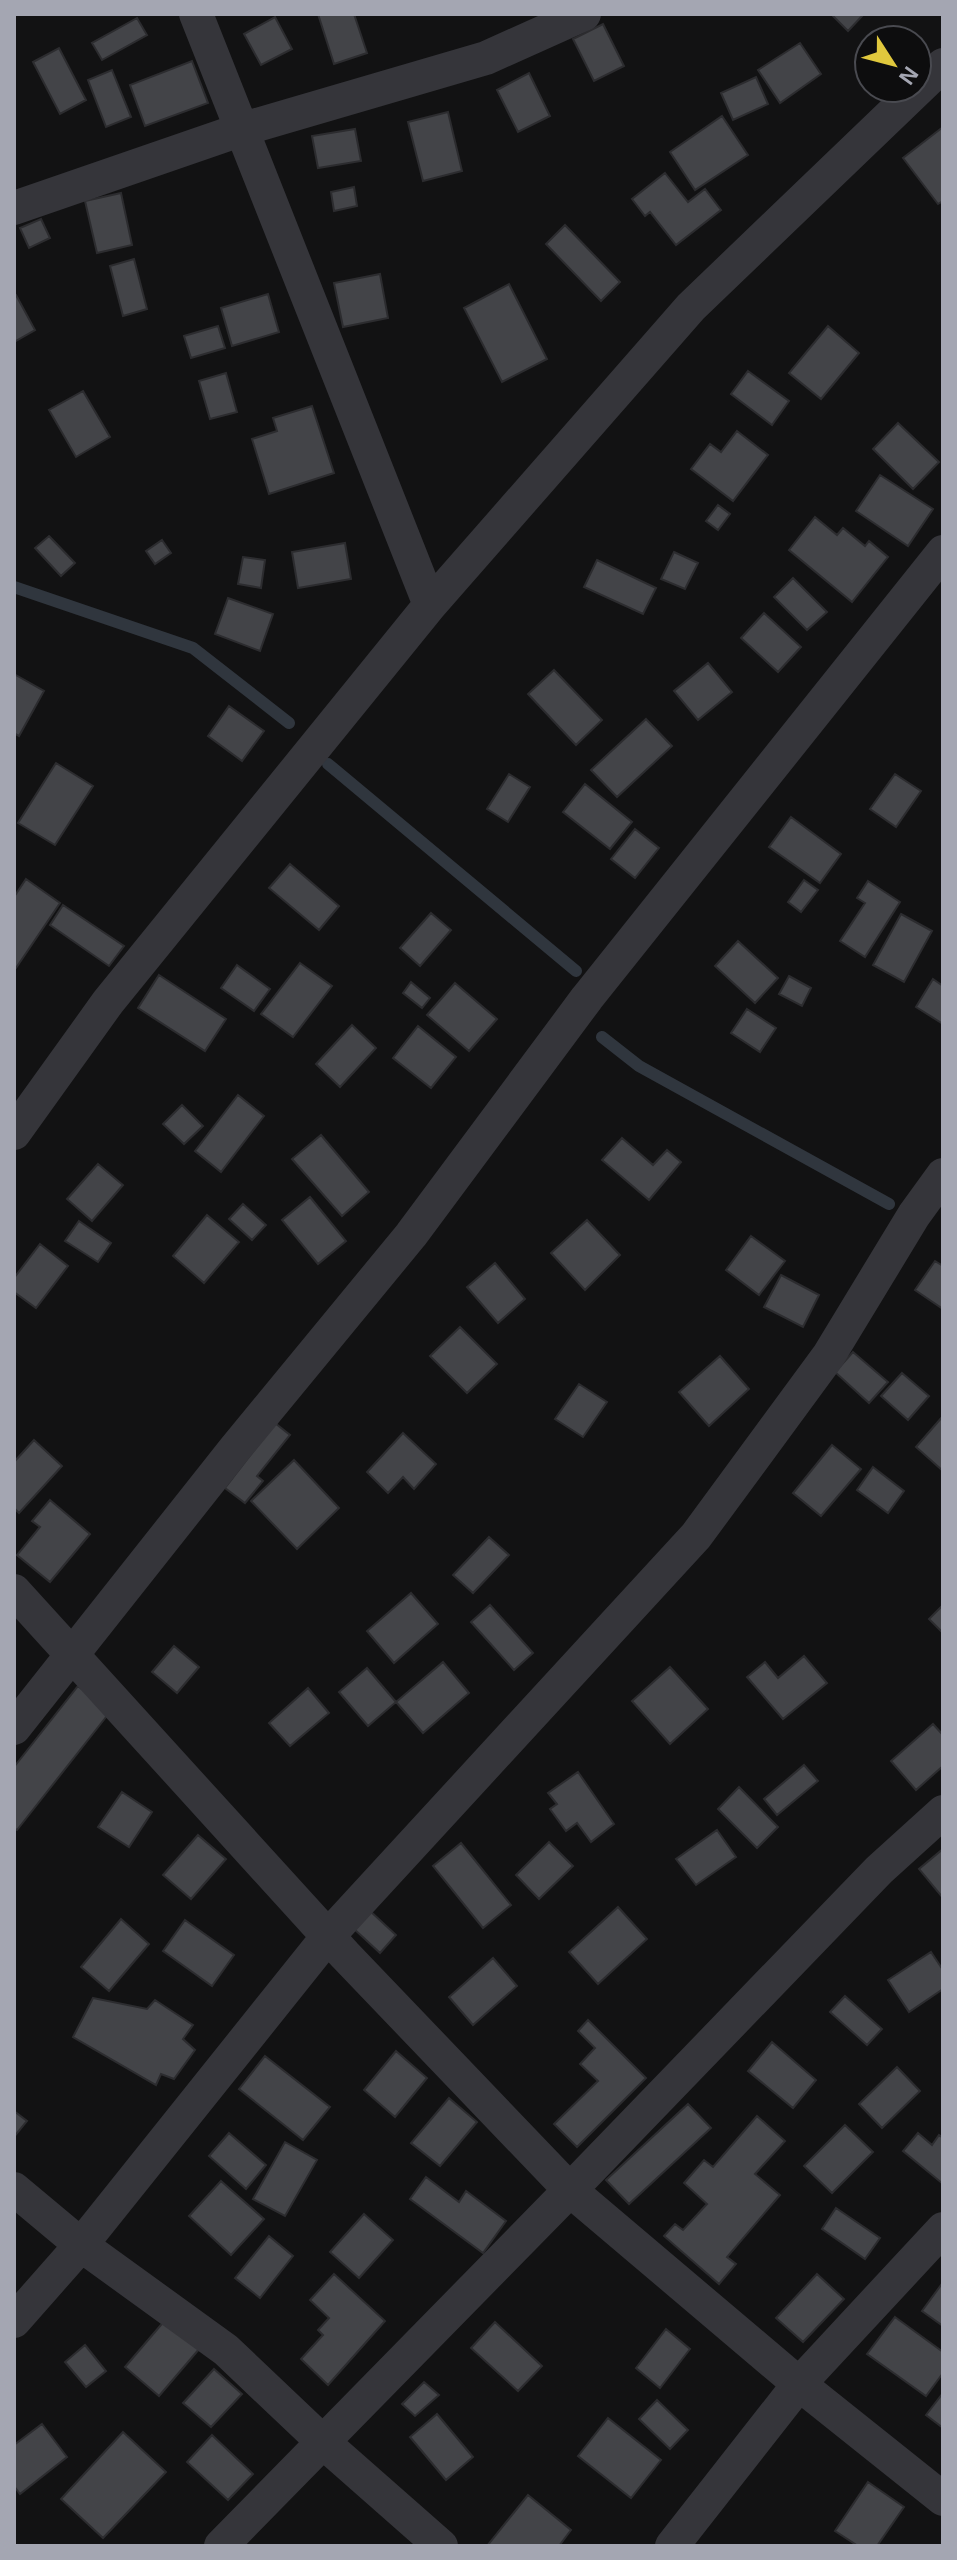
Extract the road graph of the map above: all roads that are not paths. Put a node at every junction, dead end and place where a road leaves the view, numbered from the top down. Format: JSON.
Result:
{"nodes":[{"id":1,"x":196,"y":14,"type":"edge"},
{"id":2,"x":584,"y":14,"type":"edge"},
{"id":3,"x":943,"y":65,"type":"edge"},
{"id":4,"x":240,"y":130,"type":"junction"},
{"id":5,"x":14,"y":208,"type":"edge"},
{"id":6,"x":942,"y":556,"type":"edge"},
{"id":7,"x":430,"y":605,"type":"junction"},
{"id":8,"x":14,"y":1133,"type":"edge"},
{"id":9,"x":943,"y":1175,"type":"edge"},
{"id":10,"x":14,"y":1591,"type":"edge"},
{"id":11,"x":73,"y":1654,"type":"junction"},
{"id":12,"x":14,"y":1728,"type":"edge"},
{"id":13,"x":943,"y":1812,"type":"edge"},
{"id":14,"x":329,"y":1935,"type":"junction"},
{"id":15,"x":14,"y":2189,"type":"edge"},
{"id":16,"x":570,"y":2190,"type":"junction"},
{"id":17,"x":943,"y":2229,"type":"edge"},
{"id":18,"x":81,"y":2245,"type":"junction"},
{"id":19,"x":14,"y":2321,"type":"edge"},
{"id":20,"x":799,"y":2384,"type":"junction"},
{"id":21,"x":324,"y":2443,"type":"junction"},
{"id":22,"x":943,"y":2499,"type":"edge"},
{"id":23,"x":221,"y":2546,"type":"edge"},
{"id":24,"x":441,"y":2546,"type":"edge"},
{"id":25,"x":672,"y":2546,"type":"edge"}],
"edges":[{"from":1,"to":4,"type":"street"},
{"from":2,"to":4,"type":"street"},
{"from":3,"to":7,"type":"street"},
{"from":4,"to":5,"type":"street"},
{"from":4,"to":7,"type":"street"},
{"from":6,"to":11,"type":"street"},
{"from":7,"to":8,"type":"street"},
{"from":9,"to":14,"type":"street"},
{"from":10,"to":11,"type":"street"},
{"from":11,"to":12,"type":"street"},
{"from":11,"to":14,"type":"street"},
{"from":13,"to":16,"type":"street"},
{"from":14,"to":16,"type":"street"},
{"from":14,"to":18,"type":"street"},
{"from":15,"to":18,"type":"street"},
{"from":16,"to":20,"type":"street"},
{"from":16,"to":21,"type":"street"},
{"from":17,"to":20,"type":"street"},
{"from":18,"to":19,"type":"street"},
{"from":18,"to":21,"type":"street"},
{"from":20,"to":22,"type":"street"},
{"from":20,"to":25,"type":"street"},
{"from":21,"to":23,"type":"street"},
{"from":21,"to":24,"type":"street"}]}
